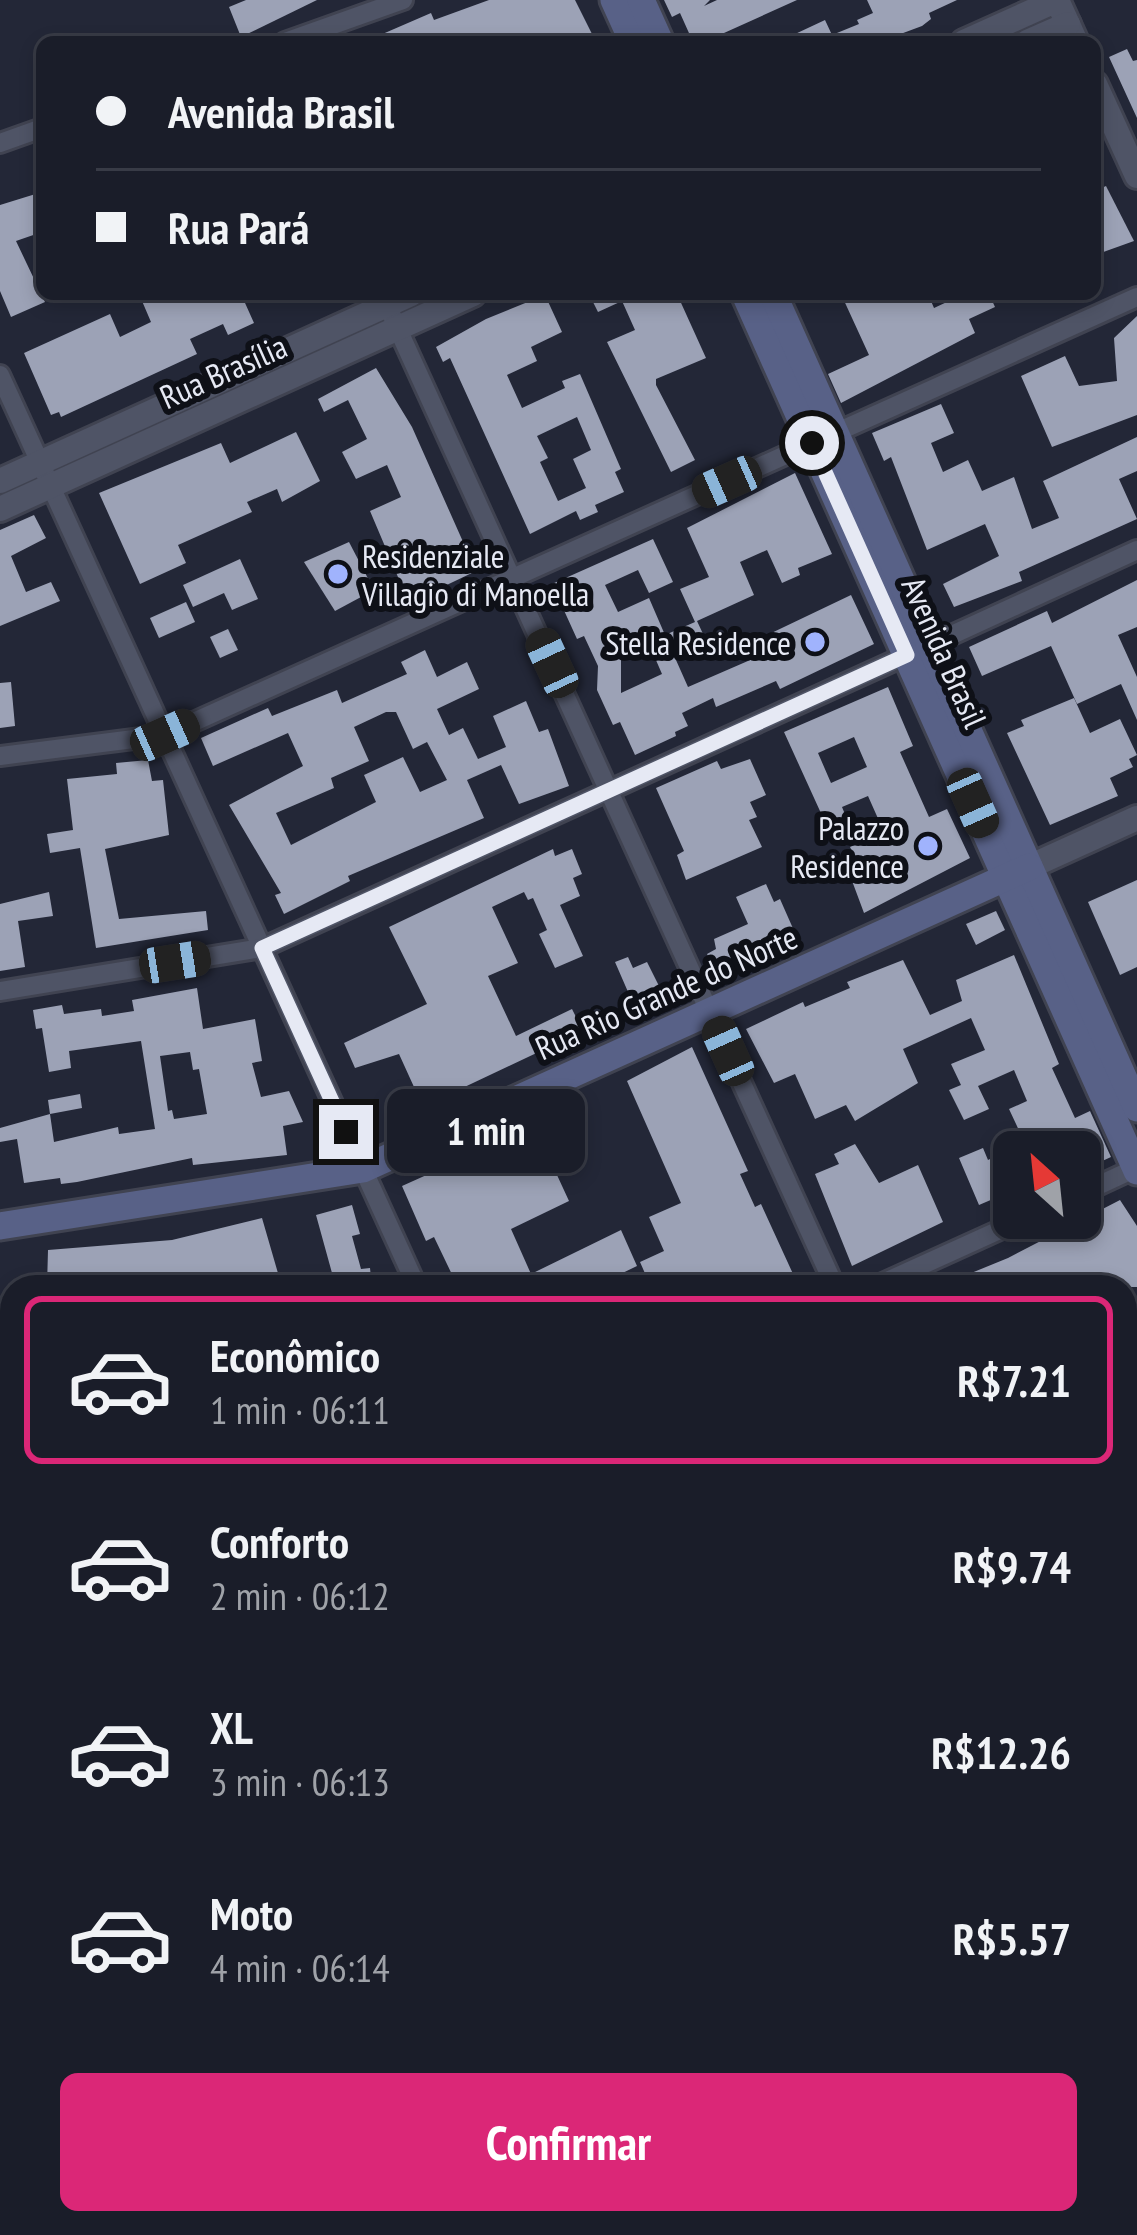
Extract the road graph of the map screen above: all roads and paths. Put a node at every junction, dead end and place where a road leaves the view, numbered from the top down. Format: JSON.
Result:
{"nodes":[{"id":1,"x":404,"y":0,"type":"edge"},
{"id":2,"x":614,"y":0,"type":"edge"},
{"id":3,"x":641,"y":0,"type":"edge"},
{"id":4,"x":1057,"y":0,"type":"edge"},
{"id":5,"x":1072,"y":33,"type":"edge"},
{"id":6,"x":302,"y":36,"type":"edge"},
{"id":7,"x":630,"y":36,"type":"edge"},
{"id":8,"x":657,"y":36,"type":"edge"},
{"id":9,"x":977,"y":36,"type":"edge"},
{"id":10,"x":1101,"y":97,"type":"edge"},
{"id":11,"x":36,"y":130,"type":"edge"},
{"id":12,"x":0,"y":143,"type":"edge"},
{"id":13,"x":1137,"y":176,"type":"edge"},
{"id":14,"x":1137,"y":297,"type":"edge"},
{"id":15,"x":430,"y":300,"type":"edge"},
{"id":16,"x":749,"y":300,"type":"edge"},
{"id":17,"x":775,"y":300,"type":"edge"},
{"id":18,"x":394,"y":305,"type":"edge"},
{"id":19,"x":0,"y":375,"type":"edge"},
{"id":20,"x":824,"y":438,"type":"junction"},
{"id":21,"x":45,"y":474,"type":"junction"},
{"id":22,"x":0,"y":481,"type":"edge"},
{"id":23,"x":0,"y":509,"type":"edge"},
{"id":24,"x":1137,"y":550,"type":"edge"},
{"id":25,"x":514,"y":578,"type":"junction"},
{"id":26,"x":918,"y":650,"type":"junction"},
{"id":27,"x":165,"y":735,"type":"junction"},
{"id":28,"x":0,"y":756,"type":"edge"},
{"id":29,"x":610,"y":790,"type":"junction"},
{"id":30,"x":1137,"y":818,"type":"edge"},
{"id":31,"x":1018,"y":872,"type":"junction"},
{"id":32,"x":262,"y":948,"type":"junction"},
{"id":33,"x":0,"y":991,"type":"edge"},
{"id":34,"x":710,"y":1011,"type":"junction"},
{"id":35,"x":1137,"y":1108,"type":"edge"},
{"id":36,"x":363,"y":1169,"type":"junction"},
{"id":37,"x":1137,"y":1169,"type":"edge"},
{"id":38,"x":1101,"y":1185,"type":"edge"},
{"id":39,"x":0,"y":1226,"type":"edge"},
{"id":40,"x":993,"y":1233,"type":"edge"},
{"id":41,"x":412,"y":1275,"type":"edge"},
{"id":42,"x":830,"y":1275,"type":"edge"},
{"id":43,"x":900,"y":1275,"type":"edge"}],
"edges":[{"from":1,"to":6,"type":"street"},
{"from":2,"to":7,"type":"main road"},
{"from":3,"to":8,"type":"main road"},
{"from":4,"to":5,"type":"street"},
{"from":4,"to":9,"type":"street"},
{"from":10,"to":13,"type":"street"},
{"from":11,"to":12,"type":"street"},
{"from":14,"to":20,"type":"street"},
{"from":15,"to":18,"type":"street","name":"Rua Brasília"},
{"from":16,"to":20,"type":"main road","name":"Avenida Brasil"},
{"from":17,"to":20,"type":"main road","name":"Avenida Brasil"},
{"from":18,"to":21,"type":"street","name":"Rua Brasília"},
{"from":18,"to":25,"type":"street"},
{"from":19,"to":21,"type":"street"},
{"from":20,"to":25,"type":"street"},
{"from":20,"to":26,"type":"main road","name":"Avenida Brasil"},
{"from":21,"to":22,"type":"street","name":"Rua Brasília"},
{"from":21,"to":23,"type":"street","name":"Rua Brasília"},
{"from":21,"to":27,"type":"street"},
{"from":24,"to":26,"type":"street"},
{"from":25,"to":27,"type":"street"},
{"from":25,"to":29,"type":"street"},
{"from":26,"to":29,"type":"street"},
{"from":26,"to":31,"type":"main road","name":"Avenida Brasil"},
{"from":27,"to":28,"type":"street"},
{"from":27,"to":32,"type":"street"},
{"from":29,"to":32,"type":"street"},
{"from":29,"to":34,"type":"street"},
{"from":30,"to":31,"type":"street","name":"Rua Rio Grande do Norte"},
{"from":31,"to":34,"type":"main road","name":"Rua Rio Grande do Norte"},
{"from":31,"to":35,"type":"main road","name":"Avenida Brasil"},
{"from":31,"to":37,"type":"main road","name":"Avenida Brasil"},
{"from":32,"to":33,"type":"street"},
{"from":32,"to":36,"type":"street"},
{"from":34,"to":36,"type":"main road","name":"Rua Rio Grande do Norte"},
{"from":34,"to":42,"type":"street"},
{"from":36,"to":39,"type":"main road","name":"Rua Rio Grande do Norte"},
{"from":36,"to":41,"type":"street"},
{"from":37,"to":38,"type":"street"},
{"from":40,"to":43,"type":"street"}]}
